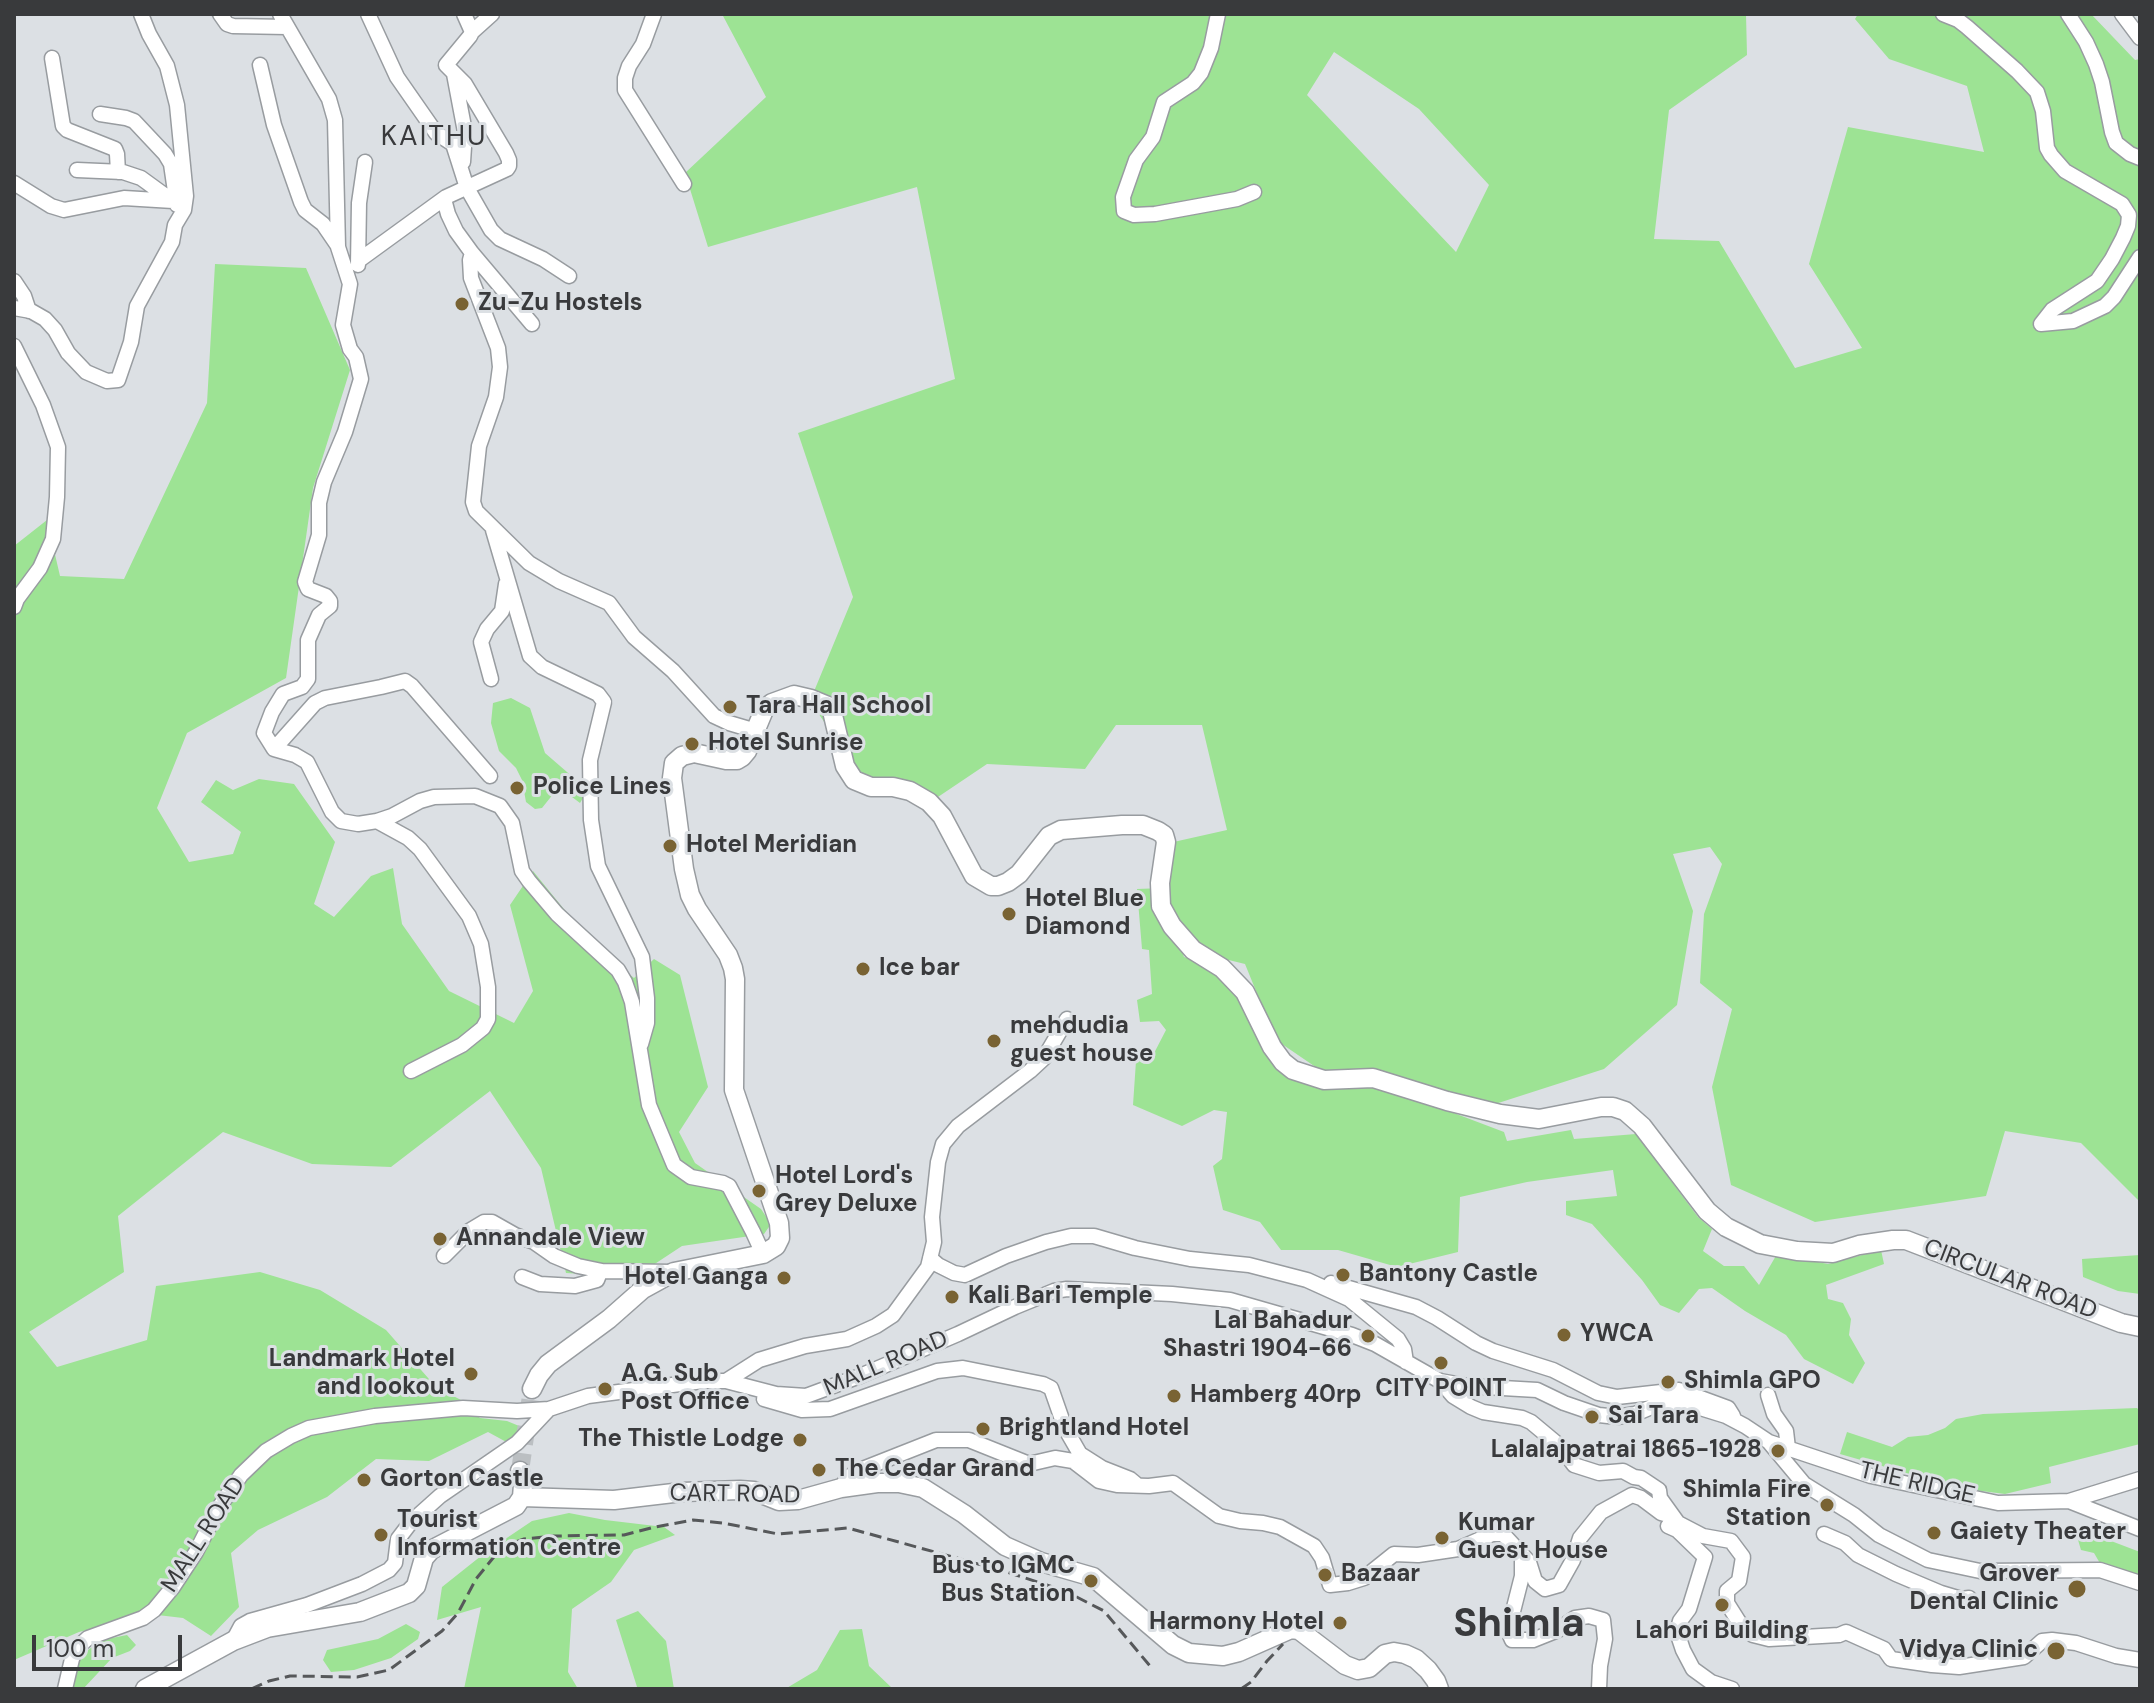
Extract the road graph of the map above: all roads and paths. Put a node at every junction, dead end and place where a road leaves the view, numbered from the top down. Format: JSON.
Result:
{"nodes":[{"id":1,"x":141,"y":14,"type":"edge"},
{"id":2,"x":220,"y":14,"type":"edge"},
{"id":3,"x":368,"y":14,"type":"edge"},
{"id":4,"x":464,"y":14,"type":"edge"},
{"id":5,"x":492,"y":14,"type":"edge"},
{"id":6,"x":654,"y":14,"type":"edge"},
{"id":7,"x":1218,"y":14,"type":"edge"},
{"id":8,"x":1943,"y":14,"type":"edge"},
{"id":9,"x":2068,"y":14,"type":"edge"},
{"id":10,"x":2122,"y":14,"type":"edge"},
{"id":11,"x":283,"y":20,"type":"edge"},
{"id":12,"x":472,"y":32,"type":"junction"},
{"id":13,"x":2140,"y":38,"type":"edge"},
{"id":14,"x":52,"y":58,"type":"dead end"},
{"id":15,"x":260,"y":65,"type":"dead end"},
{"id":16,"x":454,"y":74,"type":"junction"},
{"id":17,"x":100,"y":114,"type":"dead end"},
{"id":18,"x":2140,"y":158,"type":"edge"},
{"id":19,"x":365,"y":162,"type":"dead end"},
{"id":20,"x":77,"y":170,"type":"dead end"},
{"id":21,"x":462,"y":171,"type":"junction"},
{"id":22,"x":118,"y":172,"type":"junction"},
{"id":23,"x":14,"y":183,"type":"edge"},
{"id":24,"x":684,"y":184,"type":"dead end"},
{"id":25,"x":467,"y":188,"type":"junction"},
{"id":26,"x":1254,"y":192,"type":"dead end"},
{"id":27,"x":444,"y":199,"type":"junction"},
{"id":28,"x":178,"y":205,"type":"junction"},
{"id":29,"x":338,"y":247,"type":"junction"},
{"id":30,"x":472,"y":253,"type":"junction"},
{"id":31,"x":2140,"y":257,"type":"edge"},
{"id":32,"x":358,"y":261,"type":"junction"},
{"id":33,"x":569,"y":276,"type":"dead end"},
{"id":34,"x":14,"y":281,"type":"edge"},
{"id":35,"x":347,"y":300,"type":"junction"},
{"id":36,"x":21,"y":310,"type":"edge"},
{"id":37,"x":532,"y":324,"type":"dead end"},
{"id":38,"x":14,"y":346,"type":"edge"},
{"id":39,"x":494,"y":528,"type":"junction"},
{"id":40,"x":507,"y":576,"type":"junction"},
{"id":41,"x":14,"y":607,"type":"edge"},
{"id":42,"x":491,"y":679,"type":"dead end"},
{"id":43,"x":756,"y":731,"type":"junction"},
{"id":44,"x":274,"y":749,"type":"junction"},
{"id":45,"x":490,"y":776,"type":"dead end"},
{"id":46,"x":377,"y":821,"type":"junction"},
{"id":47,"x":1067,"y":1019,"type":"dead end"},
{"id":48,"x":639,"y":1052,"type":"junction"},
{"id":49,"x":411,"y":1071,"type":"dead end"},
{"id":50,"x":763,"y":1254,"type":"junction"},
{"id":51,"x":444,"y":1256,"type":"dead end"},
{"id":52,"x":930,"y":1258,"type":"junction"},
{"id":53,"x":597,"y":1270,"type":"junction"},
{"id":54,"x":674,"y":1272,"type":"junction"},
{"id":55,"x":522,"y":1277,"type":"dead end"},
{"id":56,"x":1307,"y":1280,"type":"junction"},
{"id":57,"x":2140,"y":1327,"type":"edge"},
{"id":58,"x":1406,"y":1362,"type":"junction"},
{"id":59,"x":726,"y":1381,"type":"junction"},
{"id":60,"x":1440,"y":1381,"type":"junction"},
{"id":61,"x":745,"y":1385,"type":"junction"},
{"id":62,"x":532,"y":1389,"type":"tunnel mouth"},
{"id":63,"x":1768,"y":1395,"type":"dead end"},
{"id":64,"x":549,"y":1409,"type":"junction"},
{"id":65,"x":1734,"y":1420,"type":"junction"},
{"id":66,"x":1769,"y":1442,"type":"junction"},
{"id":67,"x":1788,"y":1448,"type":"junction"},
{"id":68,"x":520,"y":1471,"type":"tunnel mouth"},
{"id":69,"x":2140,"y":1479,"type":"edge"},
{"id":70,"x":1138,"y":1486,"type":"junction"},
{"id":71,"x":841,"y":1488,"type":"junction"},
{"id":72,"x":522,"y":1497,"type":"junction"},
{"id":73,"x":2069,"y":1501,"type":"junction"},
{"id":74,"x":1653,"y":1508,"type":"junction"},
{"id":75,"x":1672,"y":1516,"type":"junction"},
{"id":76,"x":2138,"y":1532,"type":"edge"},
{"id":77,"x":1824,"y":1534,"type":"dead end"},
{"id":78,"x":1522,"y":1553,"type":"junction"},
{"id":79,"x":2140,"y":1583,"type":"edge"},
{"id":80,"x":1969,"y":1598,"type":"dead end"},
{"id":81,"x":233,"y":1641,"type":"junction"},
{"id":82,"x":2140,"y":1660,"type":"edge"},
{"id":83,"x":65,"y":1689,"type":"edge"},
{"id":84,"x":145,"y":1689,"type":"edge"},
{"id":85,"x":1439,"y":1689,"type":"edge"},
{"id":86,"x":1599,"y":1689,"type":"edge"},
{"id":87,"x":1732,"y":1689,"type":"edge"}],
"edges":[{"from":1,"to":28,"type":"street"},
{"from":2,"to":11,"type":"street"},
{"from":3,"to":21,"type":"street"},
{"from":4,"to":12,"type":"street"},
{"from":5,"to":12,"type":"street"},
{"from":6,"to":24,"type":"street"},
{"from":7,"to":26,"type":"street"},
{"from":8,"to":31,"type":"street"},
{"from":9,"to":18,"type":"street"},
{"from":10,"to":13,"type":"street"},
{"from":11,"to":29,"type":"street"},
{"from":12,"to":16,"type":"street"},
{"from":14,"to":22,"type":"street"},
{"from":15,"to":29,"type":"street"},
{"from":16,"to":21,"type":"street"},
{"from":16,"to":25,"type":"street"},
{"from":17,"to":28,"type":"street"},
{"from":19,"to":32,"type":"street"},
{"from":20,"to":22,"type":"street"},
{"from":21,"to":25,"type":"street"},
{"from":22,"to":28,"type":"street"},
{"from":23,"to":28,"type":"street"},
{"from":25,"to":27,"type":"street"},
{"from":25,"to":33,"type":"street"},
{"from":27,"to":30,"type":"street"},
{"from":27,"to":32,"type":"street"},
{"from":28,"to":36,"type":"street"},
{"from":29,"to":35,"type":"street"},
{"from":30,"to":37,"type":"street"},
{"from":30,"to":39,"type":"street"},
{"from":32,"to":35,"type":"street"},
{"from":34,"to":36,"type":"street"},
{"from":35,"to":44,"type":"street"},
{"from":38,"to":41,"type":"street"},
{"from":39,"to":40,"type":"street"},
{"from":39,"to":43,"type":"street"},
{"from":40,"to":42,"type":"street"},
{"from":40,"to":48,"type":"street"},
{"from":43,"to":50,"type":"main road","name":"CIRCULAR ROAD"},
{"from":43,"to":57,"type":"main road","name":"CIRCULAR ROAD"},
{"from":44,"to":45,"type":"street"},
{"from":44,"to":46,"type":"street"},
{"from":46,"to":48,"type":"street"},
{"from":46,"to":49,"type":"street"},
{"from":47,"to":52,"type":"street"},
{"from":48,"to":50,"type":"street"},
{"from":50,"to":54,"type":"main road"},
{"from":51,"to":53,"type":"street"},
{"from":52,"to":56,"type":"street"},
{"from":52,"to":59,"type":"street"},
{"from":53,"to":54,"type":"street"},
{"from":53,"to":55,"type":"street"},
{"from":54,"to":62,"type":"main road"},
{"from":56,"to":58,"type":"street"},
{"from":56,"to":65,"type":"street"},
{"from":58,"to":60,"type":"street","name":"MALL ROAD"},
{"from":58,"to":61,"type":"street","name":"MALL ROAD"},
{"from":59,"to":61,"type":"street","name":"MALL ROAD"},
{"from":59,"to":64,"type":"street","name":"MALL ROAD"},
{"from":60,"to":65,"type":"street","name":"MALL ROAD"},
{"from":60,"to":75,"type":"street"},
{"from":61,"to":70,"type":"street"},
{"from":63,"to":67,"type":"street"},
{"from":64,"to":81,"type":"street"},
{"from":64,"to":83,"type":"street","name":"MALL ROAD"},
{"from":65,"to":66,"type":"street","name":"MALL ROAD"},
{"from":66,"to":67,"type":"street","name":"THE RIDGE"},
{"from":66,"to":79,"type":"street","name":"MALL ROAD"},
{"from":67,"to":73,"type":"street","name":"THE RIDGE"},
{"from":68,"to":72,"type":"main road"},
{"from":69,"to":73,"type":"street","name":"THE RIDGE"},
{"from":70,"to":71,"type":"street"},
{"from":70,"to":78,"type":"street"},
{"from":71,"to":72,"type":"main road","name":"CART ROAD"},
{"from":71,"to":85,"type":"main road","name":"CART ROAD"},
{"from":72,"to":81,"type":"main road"},
{"from":73,"to":76,"type":"street","name":"THE RIDGE"},
{"from":74,"to":75,"type":"street"},
{"from":74,"to":78,"type":"street"},
{"from":74,"to":87,"type":"street"},
{"from":75,"to":82,"type":"street"},
{"from":77,"to":80,"type":"street"},
{"from":78,"to":86,"type":"street"},
{"from":81,"to":84,"type":"main road"}]}
